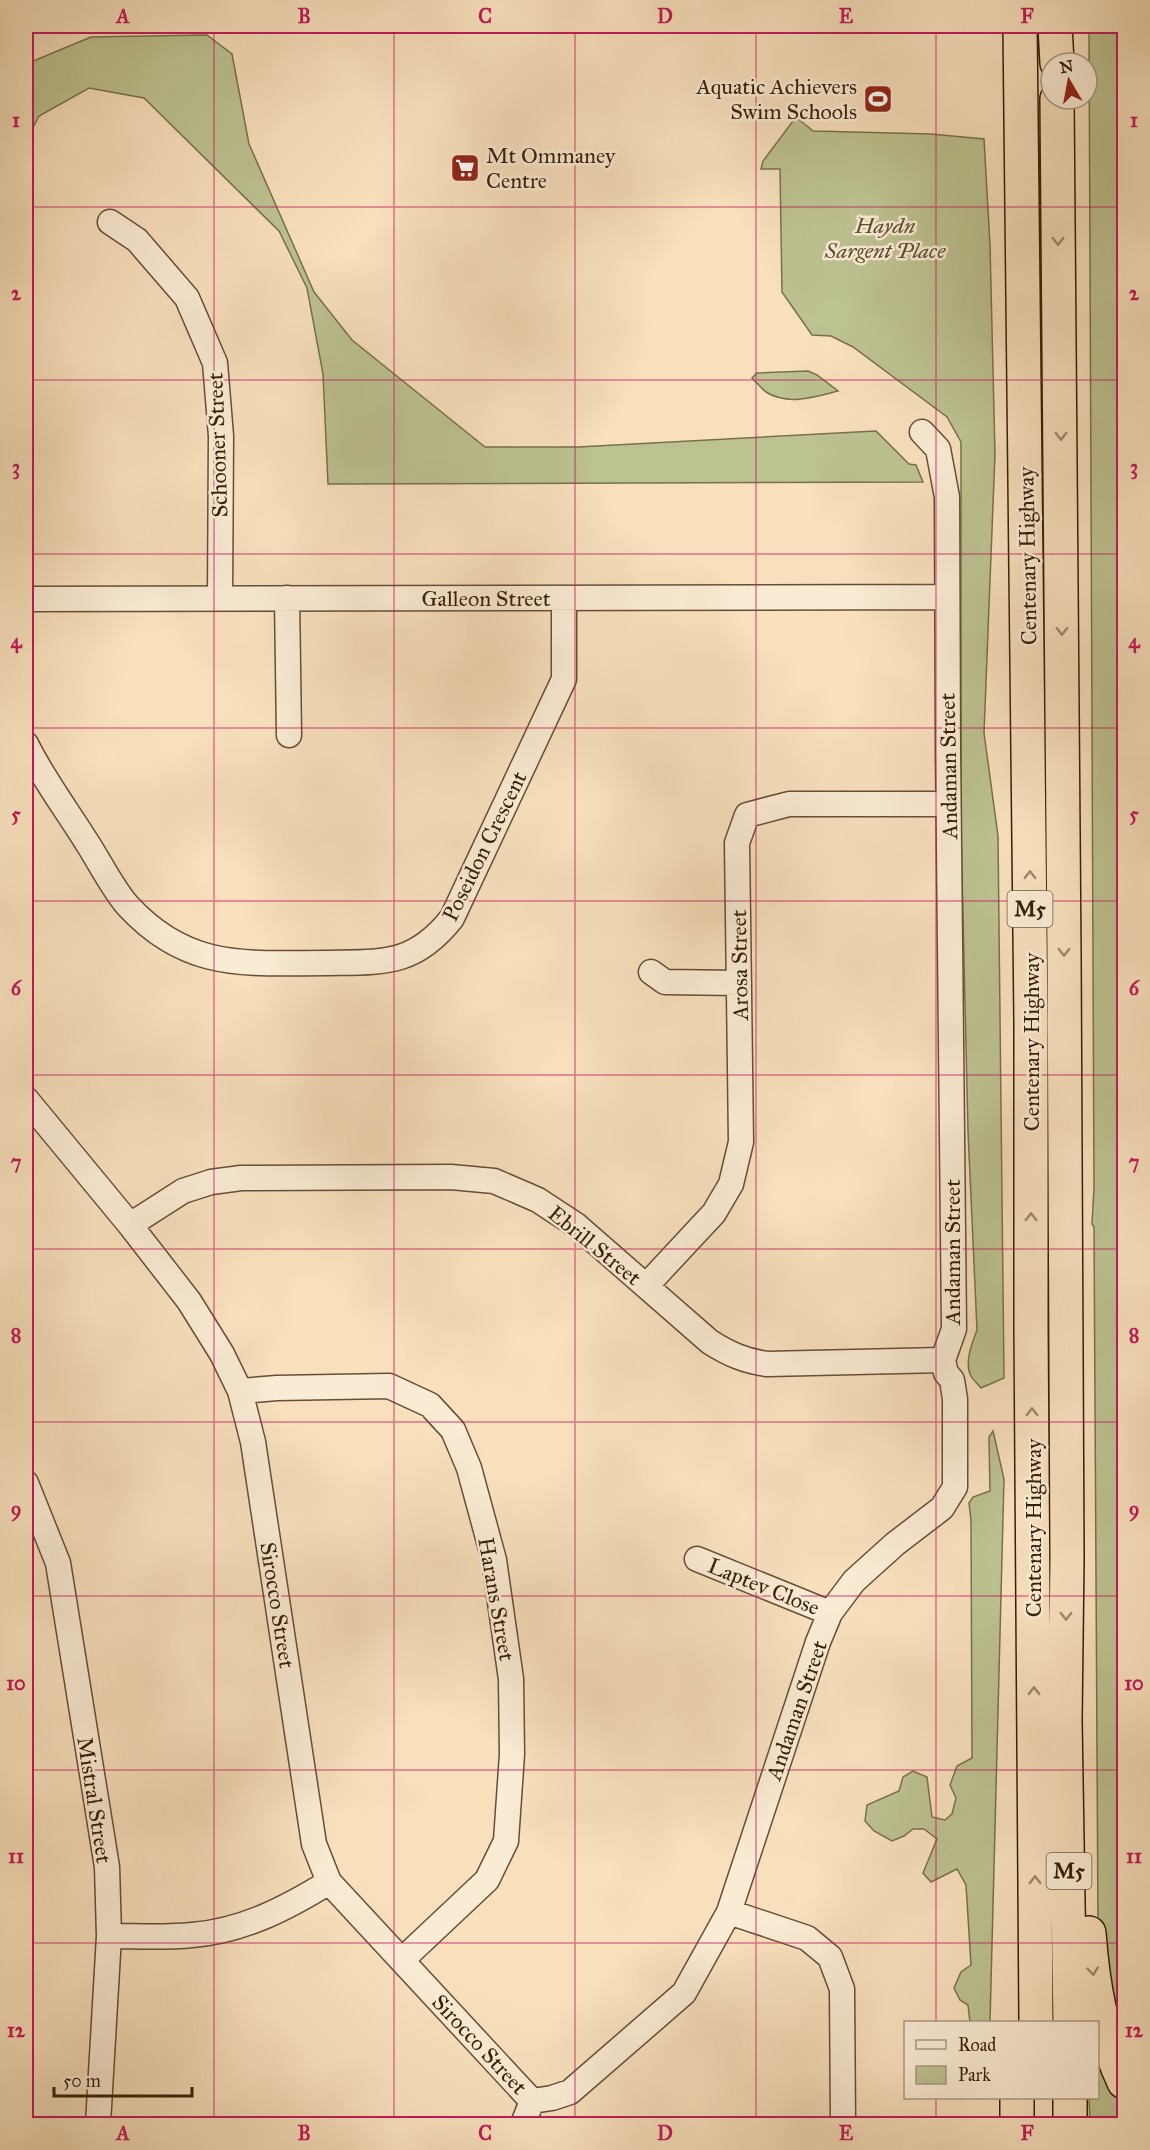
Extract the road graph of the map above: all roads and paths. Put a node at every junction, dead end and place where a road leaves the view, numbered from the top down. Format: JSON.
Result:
{"nodes":[{"id":1,"x":1002,"y":26,"type":"edge"},
{"id":2,"x":1020,"y":26,"type":"edge"},
{"id":3,"x":1056,"y":26,"type":"edge"},
{"id":4,"x":1076,"y":26,"type":"edge"},
{"id":5,"x":1056,"y":51,"type":"edge"},
{"id":6,"x":1076,"y":51,"type":"edge"},
{"id":7,"x":1022,"y":69,"type":"junction"},
{"id":8,"x":1057,"y":111,"type":"edge"},
{"id":9,"x":1075,"y":111,"type":"edge"},
{"id":10,"x":1057,"y":182,"type":"junction"},
{"id":11,"x":110,"y":222,"type":"dead end"},
{"id":12,"x":922,"y":432,"type":"dead end"},
{"id":13,"x":946,"y":597,"type":"junction"},
{"id":14,"x":220,"y":598,"type":"junction"},
{"id":15,"x":287,"y":598,"type":"junction"},
{"id":16,"x":564,"y":598,"type":"junction"},
{"id":17,"x":26,"y":599,"type":"edge"},
{"id":18,"x":289,"y":735,"type":"dead end"},
{"id":19,"x":26,"y":744,"type":"edge"},
{"id":20,"x":948,"y":804,"type":"junction"},
{"id":21,"x":651,"y":972,"type":"dead end"},
{"id":22,"x":739,"y":983,"type":"junction"},
{"id":23,"x":26,"y":1099,"type":"edge"},
{"id":24,"x":130,"y":1225,"type":"junction"},
{"id":25,"x":646,"y":1286,"type":"junction"},
{"id":26,"x":942,"y":1360,"type":"junction"},
{"id":27,"x":240,"y":1391,"type":"junction"},
{"id":28,"x":26,"y":1483,"type":"edge"},
{"id":29,"x":697,"y":1559,"type":"dead end"},
{"id":30,"x":830,"y":1612,"type":"junction"},
{"id":31,"x":1065,"y":1720,"type":"junction"},
{"id":32,"x":329,"y":1882,"type":"junction"},
{"id":33,"x":729,"y":1912,"type":"junction"},
{"id":34,"x":109,"y":1936,"type":"junction"},
{"id":35,"x":1035,"y":1938,"type":"junction"},
{"id":36,"x":402,"y":1960,"type":"junction"},
{"id":37,"x":1018,"y":2021,"type":"edge"},
{"id":38,"x":1036,"y":2021,"type":"edge"},
{"id":39,"x":1070,"y":2021,"type":"edge"},
{"id":40,"x":1125,"y":2082,"type":"edge"},
{"id":41,"x":1017,"y":2099,"type":"edge"},
{"id":42,"x":1037,"y":2099,"type":"edge"},
{"id":43,"x":1070,"y":2099,"type":"edge"},
{"id":44,"x":532,"y":2101,"type":"junction"},
{"id":45,"x":98,"y":2124,"type":"edge"},
{"id":46,"x":523,"y":2124,"type":"edge"},
{"id":47,"x":843,"y":2124,"type":"edge"},
{"id":48,"x":1017,"y":2124,"type":"edge"},
{"id":49,"x":1037,"y":2124,"type":"edge"},
{"id":50,"x":1070,"y":2124,"type":"edge"}],
"edges":[{"from":1,"to":7,"type":"highway"},
{"from":2,"to":7,"type":"highway","name":"Centenary Highway","number":"M5"},
{"from":3,"to":5,"type":"highway"},
{"from":4,"to":6,"type":"highway"},
{"from":35,"to":7,"type":"highway","name":"Centenary Highway","number":"M5","one_way":true},
{"from":8,"to":10,"type":"highway","name":"Centenary Highway","number":"M5"},
{"from":9,"to":10,"type":"highway"},
{"from":10,"to":31,"type":"highway","name":"Centenary Highway","number":"M5","one_way":true},
{"from":11,"to":14,"type":"street","name":"Schooner Street"},
{"from":12,"to":13,"type":"street","name":"Andaman Street"},
{"from":13,"to":16,"type":"street","name":"Galleon Street"},
{"from":13,"to":20,"type":"street","name":"Andaman Street"},
{"from":14,"to":15,"type":"street","name":"Galleon Street"},
{"from":14,"to":17,"type":"street","name":"Galleon Street"},
{"from":15,"to":16,"type":"street","name":"Galleon Street"},
{"from":15,"to":18,"type":"street"},
{"from":16,"to":19,"type":"street","name":"Poseidon Crescent"},
{"from":20,"to":22,"type":"street","name":"Arosa Street"},
{"from":20,"to":26,"type":"street","name":"Andaman Street"},
{"from":21,"to":22,"type":"street"},
{"from":22,"to":25,"type":"street","name":"Arosa Street"},
{"from":23,"to":24,"type":"street","name":"Sirocco Street"},
{"from":24,"to":25,"type":"street","name":"Ebrill Street"},
{"from":24,"to":27,"type":"street","name":"Sirocco Street"},
{"from":25,"to":26,"type":"street","name":"Ebrill Street"},
{"from":26,"to":30,"type":"street","name":"Andaman Street"},
{"from":27,"to":32,"type":"street","name":"Sirocco Street"},
{"from":27,"to":36,"type":"street","name":"Harans Street"},
{"from":28,"to":34,"type":"street","name":"Mistral Street"},
{"from":29,"to":30,"type":"street","name":"Laptev Close"},
{"from":30,"to":33,"type":"street","name":"Andaman Street"},
{"from":31,"to":39,"type":"highway","name":"Centenary Highway","number":"M5"},
{"from":31,"to":40,"type":"highway","one_way":true},
{"from":32,"to":34,"type":"street"},
{"from":32,"to":36,"type":"street","name":"Sirocco Street"},
{"from":33,"to":44,"type":"street","name":"Andaman Street"},
{"from":33,"to":47,"type":"street"},
{"from":34,"to":45,"type":"street","name":"Mistral Street"},
{"from":35,"to":37,"type":"highway"},
{"from":35,"to":38,"type":"highway","name":"Centenary Highway","number":"M5"},
{"from":36,"to":44,"type":"street","name":"Sirocco Street"},
{"from":41,"to":48,"type":"highway"},
{"from":42,"to":49,"type":"highway"},
{"from":43,"to":50,"type":"highway"},
{"from":44,"to":46,"type":"street"}]}
